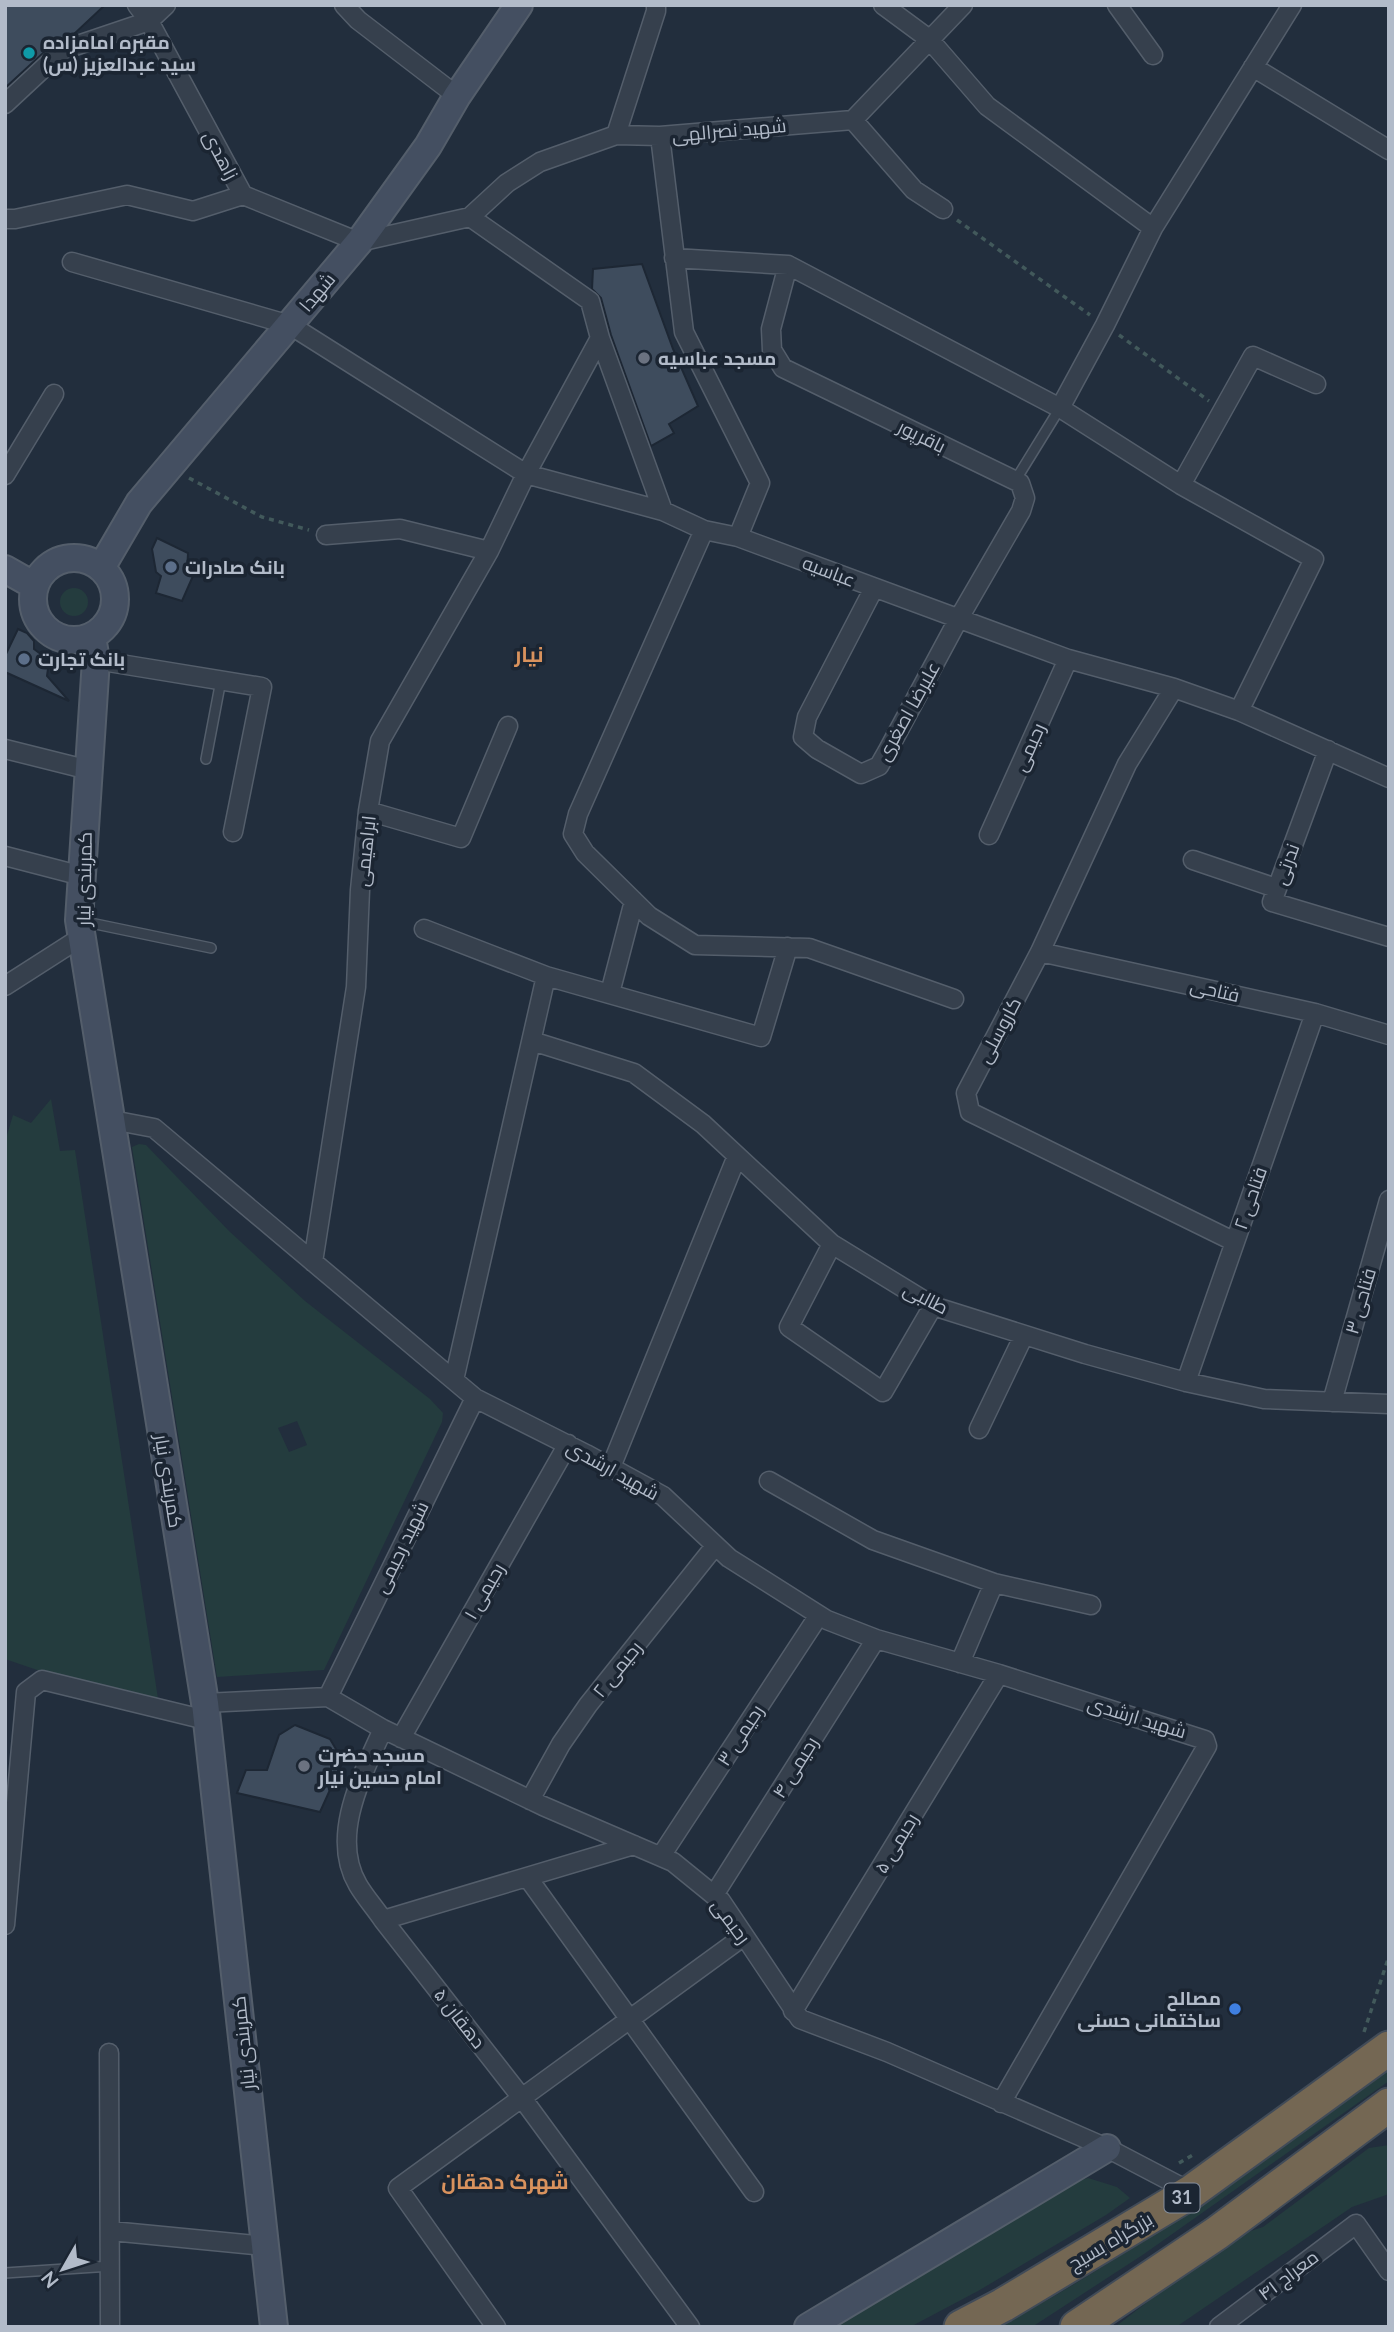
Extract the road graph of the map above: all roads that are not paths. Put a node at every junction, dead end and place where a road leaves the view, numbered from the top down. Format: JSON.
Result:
{"nodes":[{"id":1,"x":137,"y":5,"type":"edge"},
{"id":2,"x":166,"y":5,"type":"edge"},
{"id":3,"x":344,"y":5,"type":"edge"},
{"id":4,"x":519,"y":5,"type":"edge"},
{"id":5,"x":656,"y":5,"type":"edge"},
{"id":6,"x":883,"y":5,"type":"edge"},
{"id":7,"x":963,"y":5,"type":"edge"},
{"id":8,"x":1117,"y":5,"type":"edge"},
{"id":9,"x":1292,"y":5,"type":"edge"},
{"id":10,"x":149,"y":21,"type":"junction"},
{"id":11,"x":929,"y":39,"type":"junction"},
{"id":12,"x":1153,"y":55,"type":"dead end"},
{"id":13,"x":1253,"y":67,"type":"junction"},
{"id":14,"x":457,"y":96,"type":"junction"},
{"id":15,"x":5,"y":104,"type":"edge"},
{"id":16,"x":853,"y":120,"type":"junction"},
{"id":17,"x":616,"y":135,"type":"junction"},
{"id":18,"x":660,"y":136,"type":"junction"},
{"id":19,"x":1389,"y":150,"type":"edge"},
{"id":20,"x":243,"y":195,"type":"junction"},
{"id":21,"x":943,"y":209,"type":"road end"},
{"id":22,"x":470,"y":217,"type":"junction"},
{"id":23,"x":5,"y":219,"type":"edge"},
{"id":24,"x":1153,"y":228,"type":"junction"},
{"id":25,"x":359,"y":242,"type":"junction"},
{"id":26,"x":674,"y":258,"type":"junction"},
{"id":27,"x":72,"y":262,"type":"dead end"},
{"id":28,"x":788,"y":265,"type":"junction"},
{"id":29,"x":290,"y":325,"type":"junction"},
{"id":30,"x":600,"y":338,"type":"junction"},
{"id":31,"x":1316,"y":384,"type":"dead end"},
{"id":32,"x":54,"y":394,"type":"dead end"},
{"id":33,"x":1060,"y":408,"type":"junction"},
{"id":34,"x":526,"y":474,"type":"junction"},
{"id":35,"x":5,"y":475,"type":"edge"},
{"id":36,"x":1015,"y":481,"type":"junction"},
{"id":37,"x":1181,"y":485,"type":"junction"},
{"id":38,"x":663,"y":511,"type":"junction"},
{"id":39,"x":704,"y":530,"type":"junction"},
{"id":40,"x":326,"y":535,"type":"road end"},
{"id":41,"x":738,"y":537,"type":"junction"},
{"id":42,"x":489,"y":551,"type":"junction"},
{"id":43,"x":101,"y":568,"type":"junction"},
{"id":44,"x":5,"y":569,"type":"edge"},
{"id":45,"x":35,"y":586,"type":"junction"},
{"id":46,"x":874,"y":588,"type":"junction"},
{"id":47,"x":959,"y":618,"type":"junction"},
{"id":48,"x":94,"y":648,"type":"junction"},
{"id":49,"x":1068,"y":659,"type":"junction"},
{"id":50,"x":221,"y":680,"type":"junction"},
{"id":51,"x":1174,"y":688,"type":"junction"},
{"id":52,"x":1239,"y":711,"type":"junction"},
{"id":53,"x":508,"y":726,"type":"dead end"},
{"id":54,"x":5,"y":749,"type":"edge"},
{"id":55,"x":1328,"y":750,"type":"junction"},
{"id":56,"x":206,"y":759,"type":"dead end"},
{"id":57,"x":89,"y":770,"type":"junction"},
{"id":58,"x":1389,"y":778,"type":"edge"},
{"id":59,"x":368,"y":811,"type":"junction"},
{"id":60,"x":233,"y":832,"type":"dead end"},
{"id":61,"x":989,"y":835,"type":"dead end"},
{"id":62,"x":5,"y":856,"type":"edge"},
{"id":63,"x":1193,"y":860,"type":"dead end"},
{"id":64,"x":82,"y":876,"type":"junction"},
{"id":65,"x":1276,"y":888,"type":"junction"},
{"id":66,"x":634,"y":901,"type":"junction"},
{"id":67,"x":81,"y":928,"type":"junction"},
{"id":68,"x":424,"y":929,"type":"dead end"},
{"id":69,"x":1389,"y":937,"type":"edge"},
{"id":70,"x":788,"y":947,"type":"junction"},
{"id":71,"x":211,"y":948,"type":"dead end"},
{"id":72,"x":1040,"y":952,"type":"junction"},
{"id":73,"x":546,"y":976,"type":"junction"},
{"id":74,"x":5,"y":986,"type":"edge"},
{"id":75,"x":610,"y":993,"type":"junction"},
{"id":76,"x":954,"y":999,"type":"dead end"},
{"id":77,"x":1315,"y":1013,"type":"junction"},
{"id":78,"x":1389,"y":1035,"type":"edge"},
{"id":79,"x":532,"y":1041,"type":"junction"},
{"id":80,"x":113,"y":1120,"type":"junction"},
{"id":81,"x":737,"y":1156,"type":"junction"},
{"id":82,"x":1389,"y":1200,"type":"edge"},
{"id":83,"x":1235,"y":1242,"type":"junction"},
{"id":84,"x":832,"y":1244,"type":"junction"},
{"id":85,"x":313,"y":1262,"type":"junction"},
{"id":86,"x":933,"y":1306,"type":"junction"},
{"id":87,"x":1024,"y":1335,"type":"junction"},
{"id":88,"x":454,"y":1380,"type":"junction"},
{"id":89,"x":1185,"y":1382,"type":"junction"},
{"id":90,"x":475,"y":1398,"type":"junction"},
{"id":91,"x":1332,"y":1402,"type":"junction"},
{"id":92,"x":1389,"y":1404,"type":"edge"},
{"id":93,"x":979,"y":1429,"type":"dead end"},
{"id":94,"x":568,"y":1444,"type":"junction"},
{"id":95,"x":611,"y":1467,"type":"junction"},
{"id":96,"x":769,"y":1481,"type":"dead end"},
{"id":97,"x":715,"y":1546,"type":"junction"},
{"id":98,"x":993,"y":1583,"type":"junction"},
{"id":99,"x":1091,"y":1605,"type":"dead end"},
{"id":100,"x":819,"y":1615,"type":"junction"},
{"id":101,"x":876,"y":1639,"type":"junction"},
{"id":102,"x":960,"y":1663,"type":"junction"},
{"id":103,"x":999,"y":1674,"type":"junction"},
{"id":104,"x":328,"y":1697,"type":"junction"},
{"id":105,"x":206,"y":1712,"type":"junction"},
{"id":106,"x":383,"y":1729,"type":"junction"},
{"id":107,"x":401,"y":1738,"type":"junction"},
{"id":108,"x":530,"y":1800,"type":"junction"},
{"id":109,"x":10,"y":1825,"type":"edge"},
{"id":110,"x":634,"y":1845,"type":"junction"},
{"id":111,"x":661,"y":1856,"type":"junction"},
{"id":112,"x":528,"y":1878,"type":"junction"},
{"id":113,"x":714,"y":1895,"type":"junction"},
{"id":114,"x":383,"y":1920,"type":"junction"},
{"id":115,"x":5,"y":1925,"type":"edge"},
{"id":116,"x":744,"y":1936,"type":"junction"},
{"id":117,"x":793,"y":2011,"type":"junction"},
{"id":118,"x":630,"y":2021,"type":"junction"},
{"id":119,"x":1376,"y":2042,"type":"edge"},
{"id":120,"x":109,"y":2053,"type":"dead end"},
{"id":121,"x":522,"y":2098,"type":"junction"},
{"id":122,"x":1001,"y":2103,"type":"junction"},
{"id":123,"x":1389,"y":2105,"type":"edge"},
{"id":124,"x":1107,"y":2148,"type":"junction"},
{"id":125,"x":754,"y":2192,"type":"dead end"},
{"id":126,"x":1191,"y":2192,"type":"junction"},
{"id":127,"x":111,"y":2231,"type":"junction"},
{"id":128,"x":265,"y":2246,"type":"junction"},
{"id":129,"x":111,"y":2266,"type":"junction"},
{"id":130,"x":1389,"y":2271,"type":"edge"},
{"id":131,"x":5,"y":2273,"type":"edge"},
{"id":132,"x":1228,"y":2324,"type":"edge"},
{"id":133,"x":110,"y":2327,"type":"edge"},
{"id":134,"x":274,"y":2327,"type":"edge"},
{"id":135,"x":496,"y":2327,"type":"edge"},
{"id":136,"x":690,"y":2327,"type":"edge"},
{"id":137,"x":808,"y":2327,"type":"edge"},
{"id":138,"x":961,"y":2327,"type":"edge"},
{"id":139,"x":1077,"y":2327,"type":"edge"}],
"edges":[{"from":1,"to":10,"type":"street","name":"زاهدی"},
{"from":2,"to":10,"type":"street"},
{"from":3,"to":14,"type":"street"},
{"from":4,"to":14,"type":"main road","name":"شهدا"},
{"from":5,"to":17,"type":"street"},
{"from":6,"to":11,"type":"street"},
{"from":7,"to":11,"type":"street"},
{"from":8,"to":12,"type":"street"},
{"from":9,"to":13,"type":"street"},
{"from":10,"to":15,"type":"street"},
{"from":10,"to":20,"type":"street","name":"زاهدی"},
{"from":11,"to":16,"type":"street"},
{"from":11,"to":24,"type":"street"},
{"from":13,"to":19,"type":"street"},
{"from":13,"to":24,"type":"street"},
{"from":14,"to":25,"type":"main road","name":"شهدا"},
{"from":16,"to":18,"type":"street","name":"شهید نصرالهی"},
{"from":16,"to":21,"type":"street"},
{"from":17,"to":18,"type":"street","name":"شهید نصرالهی"},
{"from":17,"to":22,"type":"street","name":"شهید نصرالهی"},
{"from":18,"to":26,"type":"street"},
{"from":20,"to":23,"type":"street"},
{"from":20,"to":25,"type":"street","name":"زاهدی"},
{"from":22,"to":25,"type":"street"},
{"from":22,"to":30,"type":"street"},
{"from":24,"to":33,"type":"street"},
{"from":25,"to":29,"type":"main road","name":"شهدا"},
{"from":26,"to":28,"type":"street"},
{"from":26,"to":41,"type":"street"},
{"from":27,"to":29,"type":"street","name":"عباسیه"},
{"from":28,"to":33,"type":"street"},
{"from":28,"to":36,"type":"street","name":"باقرپور"},
{"from":29,"to":34,"type":"street","name":"عباسیه"},
{"from":29,"to":43,"type":"main road","name":"شهدا"},
{"from":30,"to":34,"type":"street","name":"ابراهیمی"},
{"from":30,"to":38,"type":"street"},
{"from":31,"to":37,"type":"street"},
{"from":32,"to":35,"type":"street"},
{"from":33,"to":36,"type":"lane"},
{"from":33,"to":37,"type":"street"},
{"from":34,"to":38,"type":"street","name":"عباسیه"},
{"from":34,"to":42,"type":"street","name":"ابراهیمی"},
{"from":36,"to":47,"type":"street"},
{"from":37,"to":52,"type":"street"},
{"from":38,"to":39,"type":"street","name":"عباسیه"},
{"from":39,"to":41,"type":"street","name":"عباسیه"},
{"from":39,"to":66,"type":"street"},
{"from":40,"to":42,"type":"street"},
{"from":41,"to":46,"type":"street","name":"عباسیه"},
{"from":42,"to":59,"type":"street","name":"ابراهیمی"},
{"from":43,"to":45,"type":"main road"},
{"from":43,"to":48,"type":"main road"},
{"from":44,"to":45,"type":"main road"},
{"from":45,"to":48,"type":"main road"},
{"from":46,"to":47,"type":"street","name":"عباسیه"},
{"from":46,"to":47,"type":"street","name":"علیرضا اصغری"},
{"from":47,"to":49,"type":"street","name":"عباسیه"},
{"from":48,"to":50,"type":"street"},
{"from":48,"to":57,"type":"main road","name":"کمربندی نیار"},
{"from":49,"to":51,"type":"street","name":"عباسیه"},
{"from":49,"to":61,"type":"street","name":"رحیمی"},
{"from":50,"to":56,"type":"lane"},
{"from":50,"to":60,"type":"street"},
{"from":51,"to":52,"type":"street","name":"عباسیه"},
{"from":51,"to":72,"type":"street","name":"کاروسلی"},
{"from":52,"to":55,"type":"street","name":"عباسیه"},
{"from":53,"to":59,"type":"street"},
{"from":54,"to":57,"type":"street"},
{"from":55,"to":58,"type":"street","name":"عباسیه"},
{"from":55,"to":65,"type":"street","name":"ندرتی"},
{"from":57,"to":64,"type":"main road","name":"کمربندی نیار"},
{"from":59,"to":85,"type":"street","name":"ابراهیمی"},
{"from":62,"to":64,"type":"street"},
{"from":63,"to":65,"type":"street"},
{"from":64,"to":67,"type":"main road","name":"کمربندی نیار"},
{"from":65,"to":69,"type":"street","name":"ندرتی"},
{"from":66,"to":70,"type":"street"},
{"from":66,"to":75,"type":"street"},
{"from":67,"to":71,"type":"lane"},
{"from":67,"to":74,"type":"street"},
{"from":67,"to":80,"type":"main road","name":"کمربندی نیار"},
{"from":68,"to":73,"type":"street"},
{"from":70,"to":75,"type":"street"},
{"from":70,"to":76,"type":"street"},
{"from":72,"to":77,"type":"street","name":"فتاحی"},
{"from":72,"to":83,"type":"street","name":"کاروسلی"},
{"from":73,"to":75,"type":"street"},
{"from":73,"to":79,"type":"street"},
{"from":77,"to":78,"type":"street","name":"فتاحی"},
{"from":77,"to":83,"type":"street","name":"فتاحی ۲"},
{"from":79,"to":81,"type":"street","name":"طالبی"},
{"from":79,"to":88,"type":"street"},
{"from":80,"to":85,"type":"street","name":"شهید ارشدی"},
{"from":80,"to":105,"type":"main road","name":"کمربندی نیار"},
{"from":81,"to":84,"type":"street","name":"طالبی"},
{"from":81,"to":95,"type":"street"},
{"from":82,"to":91,"type":"street","name":"فتاحی ۳"},
{"from":83,"to":89,"type":"street","name":"فتاحی ۲"},
{"from":84,"to":86,"type":"street","name":"طالبی"},
{"from":84,"to":86,"type":"street"},
{"from":85,"to":88,"type":"street","name":"شهید ارشدی"},
{"from":86,"to":87,"type":"street","name":"طالبی"},
{"from":87,"to":89,"type":"street","name":"طالبی"},
{"from":87,"to":93,"type":"street"},
{"from":88,"to":90,"type":"street","name":"شهید ارشدی"},
{"from":89,"to":91,"type":"street","name":"طالبی"},
{"from":90,"to":94,"type":"street","name":"شهید ارشدی"},
{"from":90,"to":104,"type":"street","name":"شهید رحیمی"},
{"from":91,"to":92,"type":"street","name":"طالبی"},
{"from":94,"to":95,"type":"street","name":"شهید ارشدی"},
{"from":94,"to":107,"type":"street","name":"رحیمی ۱"},
{"from":95,"to":97,"type":"street","name":"شهید ارشدی"},
{"from":96,"to":98,"type":"street"},
{"from":97,"to":100,"type":"street","name":"شهید ارشدی"},
{"from":97,"to":108,"type":"street","name":"رحیمی ۲"},
{"from":98,"to":99,"type":"street"},
{"from":98,"to":102,"type":"street"},
{"from":100,"to":101,"type":"street","name":"شهید ارشدی"},
{"from":100,"to":111,"type":"street","name":"رحیمی ۳"},
{"from":101,"to":102,"type":"street","name":"شهید ارشدی"},
{"from":101,"to":113,"type":"street","name":"رحیمی ۴"},
{"from":102,"to":103,"type":"street","name":"شهید ارشدی"},
{"from":103,"to":117,"type":"street","name":"رحیمی ۵"},
{"from":103,"to":122,"type":"street","name":"شهید ارشدی"},
{"from":104,"to":105,"type":"street"},
{"from":104,"to":106,"type":"street","name":"رحیمی"},
{"from":105,"to":109,"type":"street"},
{"from":105,"to":128,"type":"main road","name":"کمربندی نیار"},
{"from":106,"to":107,"type":"street","name":"رحیمی"},
{"from":106,"to":114,"type":"street","name":"دهقان ۵"},
{"from":107,"to":108,"type":"street","name":"رحیمی"},
{"from":108,"to":110,"type":"street","name":"رحیمی"},
{"from":109,"to":115,"type":"street"},
{"from":110,"to":111,"type":"street","name":"رحیمی"},
{"from":110,"to":112,"type":"street"},
{"from":111,"to":113,"type":"street","name":"رحیمی"},
{"from":112,"to":114,"type":"street"},
{"from":112,"to":118,"type":"street"},
{"from":113,"to":116,"type":"street","name":"رحیمی"},
{"from":114,"to":121,"type":"street","name":"دهقان ۵"},
{"from":116,"to":117,"type":"street","name":"رحیمی"},
{"from":116,"to":118,"type":"street"},
{"from":117,"to":122,"type":"street","name":"رحیمی"},
{"from":118,"to":121,"type":"street"},
{"from":118,"to":125,"type":"street"},
{"from":119,"to":126,"type":"highway","name":"بزرگراه بسیج","number":"31"},
{"from":120,"to":127,"type":"street"},
{"from":121,"to":135,"type":"street"},
{"from":121,"to":136,"type":"street","name":"دهقان ۵"},
{"from":122,"to":124,"type":"street","name":"رحیمی"},
{"from":123,"to":139,"type":"highway","number":"31"},
{"from":124,"to":126,"type":"street","name":"رحیمی"},
{"from":124,"to":137,"type":"main road"},
{"from":126,"to":138,"type":"highway","name":"بزرگراه بسیج","number":"31"},
{"from":127,"to":128,"type":"street"},
{"from":127,"to":129,"type":"street"},
{"from":128,"to":134,"type":"main road","name":"کمربندی نیار"},
{"from":129,"to":131,"type":"lane"},
{"from":129,"to":133,"type":"street"},
{"from":130,"to":132,"type":"street","name":"معراج ۴۱"}]}
